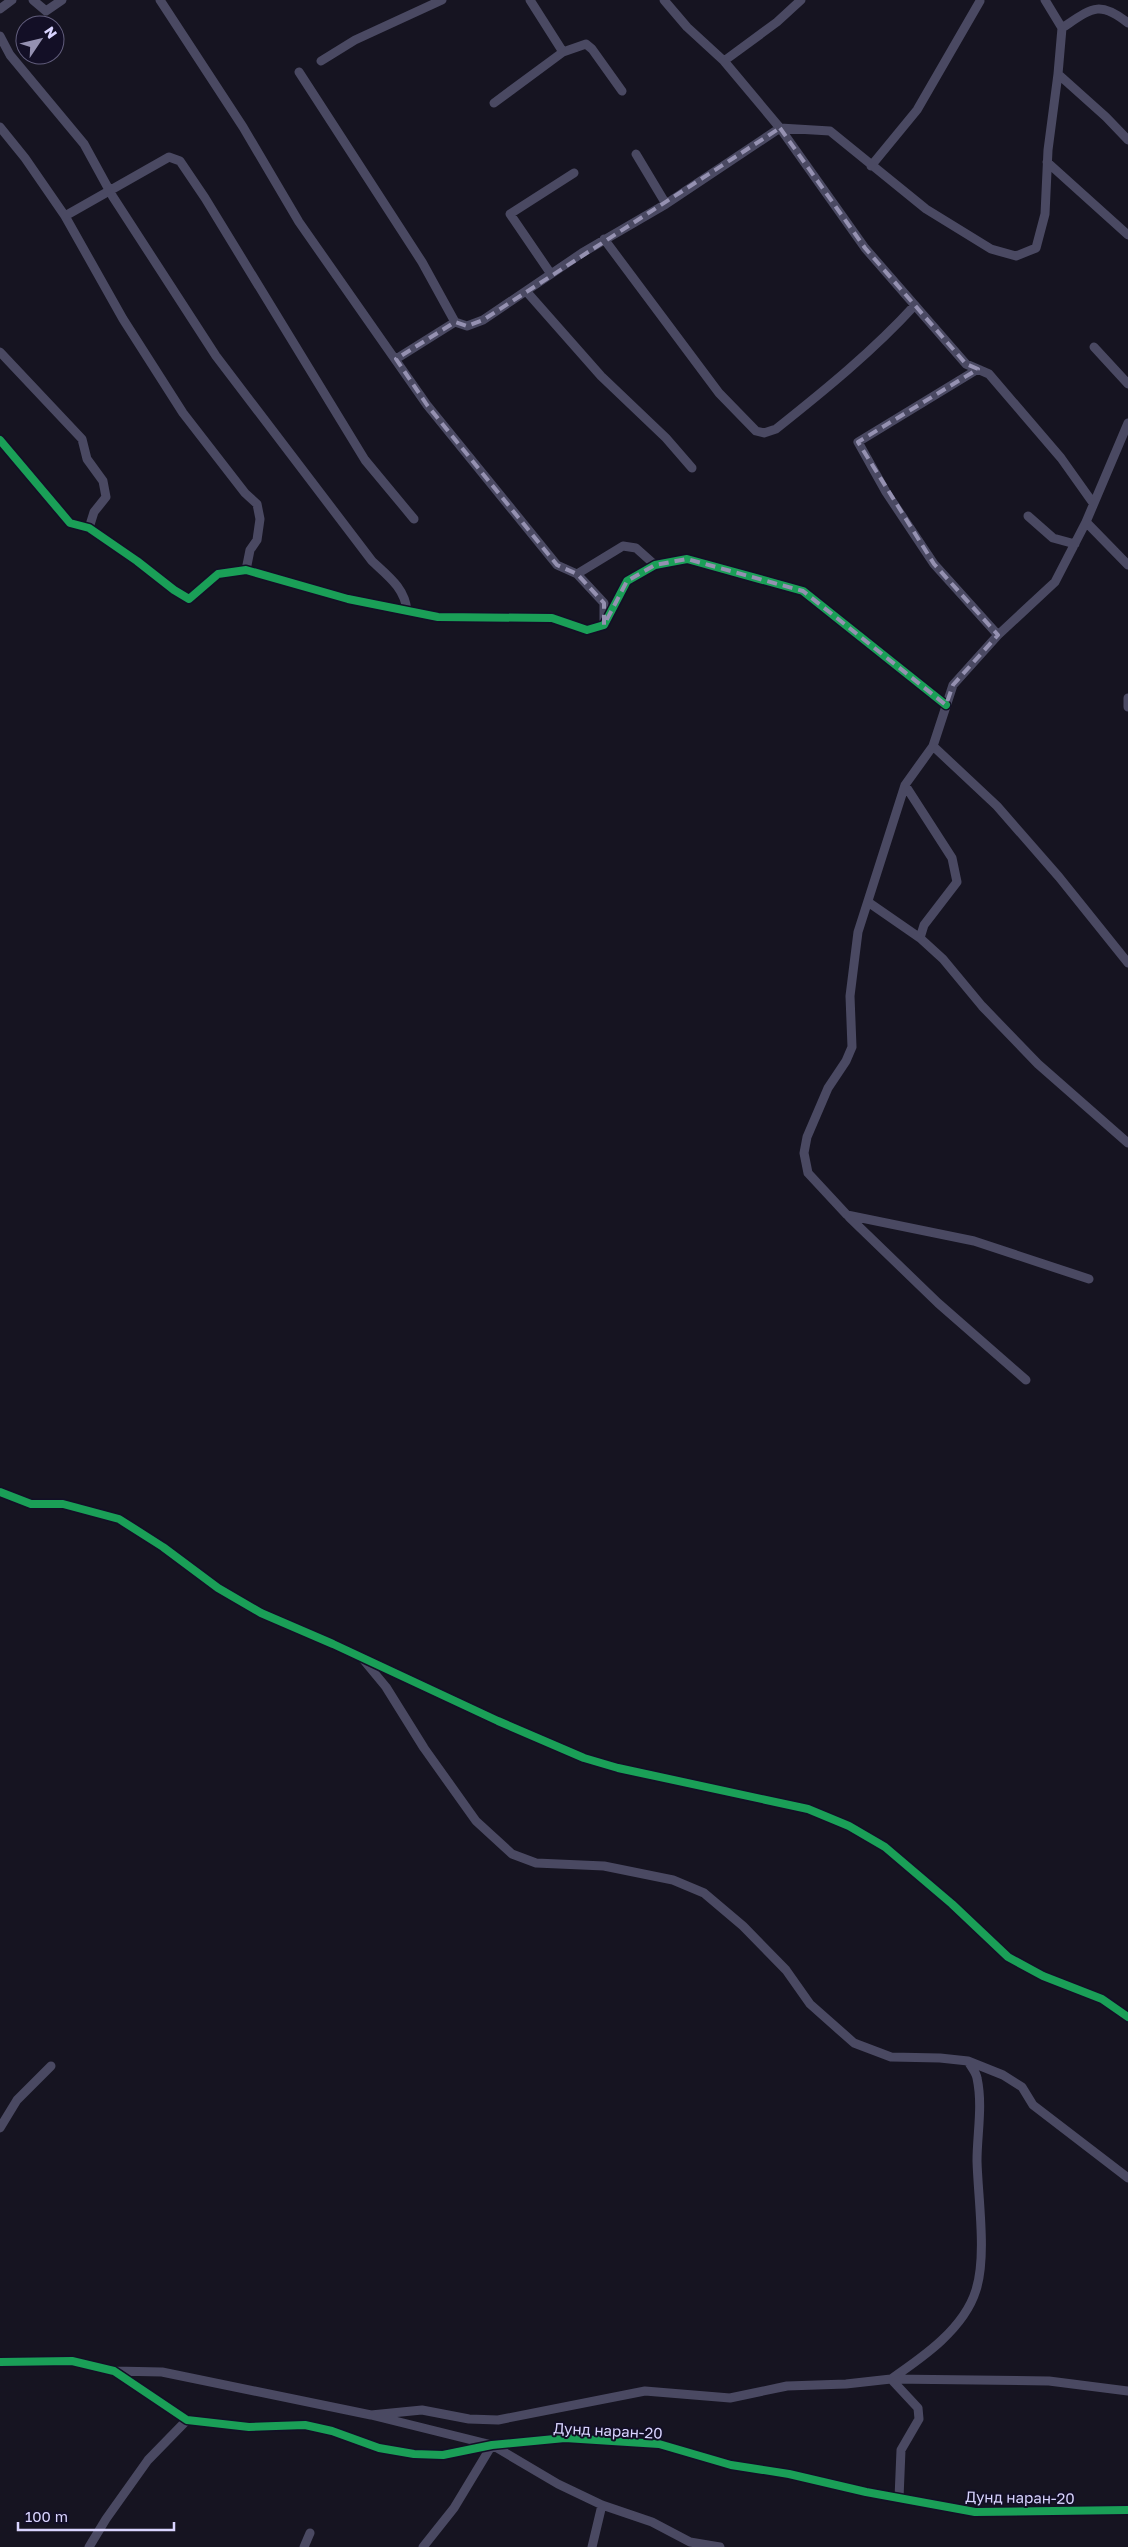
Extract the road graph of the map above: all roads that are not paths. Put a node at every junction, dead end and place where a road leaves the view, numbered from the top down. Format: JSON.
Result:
{"nodes":[{"id":1,"x":12,"y":0,"type":"edge"},
{"id":2,"x":33,"y":0,"type":"edge"},
{"id":3,"x":62,"y":0,"type":"edge"},
{"id":4,"x":160,"y":0,"type":"edge"},
{"id":5,"x":442,"y":0,"type":"edge"},
{"id":6,"x":530,"y":0,"type":"edge"},
{"id":7,"x":664,"y":0,"type":"edge"},
{"id":8,"x":801,"y":0,"type":"edge"},
{"id":9,"x":1045,"y":0,"type":"edge"},
{"id":10,"x":980,"y":2,"type":"dead end"},
{"id":11,"x":0,"y":8,"type":"edge"},
{"id":12,"x":1128,"y":23,"type":"edge"},
{"id":13,"x":1062,"y":28,"type":"junction"},
{"id":14,"x":0,"y":36,"type":"edge"},
{"id":15,"x":563,"y":52,"type":"junction"},
{"id":16,"x":321,"y":61,"type":"dead end"},
{"id":17,"x":724,"y":61,"type":"junction"},
{"id":18,"x":299,"y":72,"type":"dead end"},
{"id":19,"x":1058,"y":74,"type":"junction"},
{"id":20,"x":622,"y":91,"type":"dead end"},
{"id":21,"x":494,"y":103,"type":"dead end"},
{"id":22,"x":0,"y":127,"type":"edge"},
{"id":23,"x":780,"y":128,"type":"junction"},
{"id":24,"x":1128,"y":140,"type":"edge"},
{"id":25,"x":636,"y":154,"type":"dead end"},
{"id":26,"x":1047,"y":162,"type":"junction"},
{"id":27,"x":871,"y":166,"type":"junction"},
{"id":28,"x":574,"y":173,"type":"dead end"},
{"id":29,"x":109,"y":190,"type":"junction"},
{"id":30,"x":666,"y":204,"type":"junction"},
{"id":31,"x":64,"y":216,"type":"junction"},
{"id":32,"x":1128,"y":235,"type":"edge"},
{"id":33,"x":604,"y":239,"type":"junction"},
{"id":34,"x":551,"y":274,"type":"junction"},
{"id":35,"x":526,"y":291,"type":"junction"},
{"id":36,"x":915,"y":305,"type":"junction"},
{"id":37,"x":455,"y":322,"type":"junction"},
{"id":38,"x":1094,"y":347,"type":"dead end"},
{"id":39,"x":0,"y":352,"type":"edge"},
{"id":40,"x":396,"y":359,"type":"junction"},
{"id":41,"x":978,"y":369,"type":"junction"},
{"id":42,"x":1128,"y":384,"type":"edge"},
{"id":43,"x":1128,"y":423,"type":"edge"},
{"id":44,"x":0,"y":440,"type":"edge"},
{"id":45,"x":692,"y":468,"type":"dead end"},
{"id":46,"x":1092,"y":503,"type":"junction"},
{"id":47,"x":1028,"y":516,"type":"dead end"},
{"id":48,"x":414,"y":519,"type":"dead end"},
{"id":49,"x":1086,"y":522,"type":"junction"},
{"id":50,"x":89,"y":528,"type":"junction"},
{"id":51,"x":1075,"y":544,"type":"junction"},
{"id":52,"x":655,"y":564,"type":"junction"},
{"id":53,"x":1128,"y":565,"type":"edge"},
{"id":54,"x":246,"y":570,"type":"junction"},
{"id":55,"x":577,"y":574,"type":"junction"},
{"id":56,"x":407,"y":611,"type":"junction"},
{"id":57,"x":604,"y":625,"type":"junction"},
{"id":58,"x":998,"y":635,"type":"junction"},
{"id":59,"x":1128,"y":698,"type":"edge"},
{"id":60,"x":946,"y":705,"type":"junction"},
{"id":61,"x":1128,"y":707,"type":"edge"},
{"id":62,"x":934,"y":746,"type":"junction"},
{"id":63,"x":905,"y":785,"type":"junction"},
{"id":64,"x":868,"y":902,"type":"junction"},
{"id":65,"x":920,"y":938,"type":"junction"},
{"id":66,"x":1128,"y":963,"type":"edge"},
{"id":67,"x":1128,"y":1143,"type":"edge"},
{"id":68,"x":819,"y":1193,"type":"dead end"},
{"id":69,"x":847,"y":1215,"type":"junction"},
{"id":70,"x":1088,"y":1279,"type":"dead end"},
{"id":71,"x":1026,"y":1380,"type":"dead end"},
{"id":72,"x":0,"y":1492,"type":"edge"},
{"id":73,"x":360,"y":1656,"type":"junction"},
{"id":74,"x":1128,"y":2017,"type":"edge"},
{"id":75,"x":968,"y":2061,"type":"junction"},
{"id":76,"x":51,"y":2066,"type":"dead end"},
{"id":77,"x":0,"y":2128,"type":"edge"},
{"id":78,"x":1128,"y":2178,"type":"edge"},
{"id":79,"x":0,"y":2362,"type":"edge"},
{"id":80,"x":114,"y":2371,"type":"junction"},
{"id":81,"x":891,"y":2379,"type":"junction"},
{"id":82,"x":1128,"y":2390,"type":"edge"},
{"id":83,"x":371,"y":2415,"type":"junction"},
{"id":84,"x":187,"y":2420,"type":"junction"},
{"id":85,"x":492,"y":2445,"type":"junction"},
{"id":86,"x":899,"y":2498,"type":"junction"},
{"id":87,"x":602,"y":2505,"type":"junction"},
{"id":88,"x":1128,"y":2510,"type":"edge"},
{"id":89,"x":310,"y":2533,"type":"dead end"},
{"id":90,"x":89,"y":2547,"type":"edge"},
{"id":91,"x":304,"y":2547,"type":"edge"},
{"id":92,"x":423,"y":2547,"type":"edge"},
{"id":93,"x":592,"y":2547,"type":"edge"},
{"id":94,"x":720,"y":2547,"type":"edge"}],
"edges":[{"from":1,"to":11,"type":"street"},
{"from":2,"to":3,"type":"street"},
{"from":4,"to":40,"type":"street"},
{"from":5,"to":16,"type":"street"},
{"from":6,"to":15,"type":"street"},
{"from":7,"to":17,"type":"street"},
{"from":8,"to":17,"type":"street"},
{"from":9,"to":13,"type":"street"},
{"from":10,"to":27,"type":"street"},
{"from":12,"to":13,"type":"street"},
{"from":13,"to":19,"type":"street"},
{"from":14,"to":29,"type":"street"},
{"from":15,"to":20,"type":"street"},
{"from":15,"to":21,"type":"street"},
{"from":17,"to":23,"type":"street"},
{"from":18,"to":37,"type":"street"},
{"from":19,"to":24,"type":"street"},
{"from":19,"to":26,"type":"street"},
{"from":22,"to":31,"type":"street"},
{"from":23,"to":27,"type":"street"},
{"from":23,"to":30,"type":"street"},
{"from":23,"to":36,"type":"street"},
{"from":25,"to":30,"type":"street"},
{"from":26,"to":27,"type":"street"},
{"from":26,"to":32,"type":"street"},
{"from":28,"to":34,"type":"street"},
{"from":29,"to":31,"type":"street"},
{"from":29,"to":48,"type":"street"},
{"from":29,"to":56,"type":"street"},
{"from":30,"to":33,"type":"street"},
{"from":31,"to":54,"type":"street"},
{"from":33,"to":34,"type":"street"},
{"from":33,"to":36,"type":"street"},
{"from":34,"to":35,"type":"street"},
{"from":35,"to":37,"type":"street"},
{"from":35,"to":45,"type":"street"},
{"from":36,"to":41,"type":"street"},
{"from":37,"to":40,"type":"street"},
{"from":38,"to":42,"type":"street"},
{"from":39,"to":50,"type":"street"},
{"from":40,"to":55,"type":"street"},
{"from":41,"to":46,"type":"street"},
{"from":41,"to":58,"type":"street"},
{"from":43,"to":46,"type":"street"},
{"from":44,"to":50,"type":"street"},
{"from":46,"to":49,"type":"street"},
{"from":47,"to":51,"type":"street"},
{"from":49,"to":51,"type":"street"},
{"from":49,"to":53,"type":"street"},
{"from":50,"to":54,"type":"street"},
{"from":51,"to":58,"type":"street"},
{"from":52,"to":55,"type":"street"},
{"from":52,"to":57,"type":"street"},
{"from":52,"to":60,"type":"street"},
{"from":54,"to":56,"type":"street"},
{"from":55,"to":57,"type":"street"},
{"from":56,"to":57,"type":"street"},
{"from":58,"to":60,"type":"street"},
{"from":59,"to":61,"type":"street"},
{"from":60,"to":62,"type":"street"},
{"from":62,"to":63,"type":"street"},
{"from":62,"to":66,"type":"street"},
{"from":63,"to":64,"type":"street"},
{"from":63,"to":65,"type":"street"},
{"from":64,"to":65,"type":"street"},
{"from":64,"to":69,"type":"street"},
{"from":65,"to":67,"type":"street"},
{"from":68,"to":69,"type":"street"},
{"from":69,"to":70,"type":"street"},
{"from":69,"to":71,"type":"street"},
{"from":72,"to":73,"type":"street"},
{"from":73,"to":74,"type":"street"},
{"from":73,"to":75,"type":"street"},
{"from":75,"to":78,"type":"street"},
{"from":75,"to":81,"type":"street"},
{"from":76,"to":77,"type":"street"},
{"from":79,"to":80,"type":"street","name":"Дунд наран-20"},
{"from":80,"to":83,"type":"street"},
{"from":80,"to":84,"type":"street","name":"Дунд наран-20"},
{"from":81,"to":82,"type":"street","name":"Дунд наран-20"},
{"from":81,"to":83,"type":"street","name":"Дунд наран-20"},
{"from":81,"to":86,"type":"street"},
{"from":83,"to":85,"type":"street"},
{"from":84,"to":85,"type":"street","name":"Дунд наран-20"},
{"from":84,"to":90,"type":"street"},
{"from":85,"to":86,"type":"street","name":"Дунд наран-20"},
{"from":85,"to":87,"type":"street"},
{"from":85,"to":92,"type":"street"},
{"from":86,"to":88,"type":"street","name":"Дунд наран-20"},
{"from":87,"to":93,"type":"street"},
{"from":87,"to":94,"type":"street"},
{"from":89,"to":91,"type":"street"}]}
